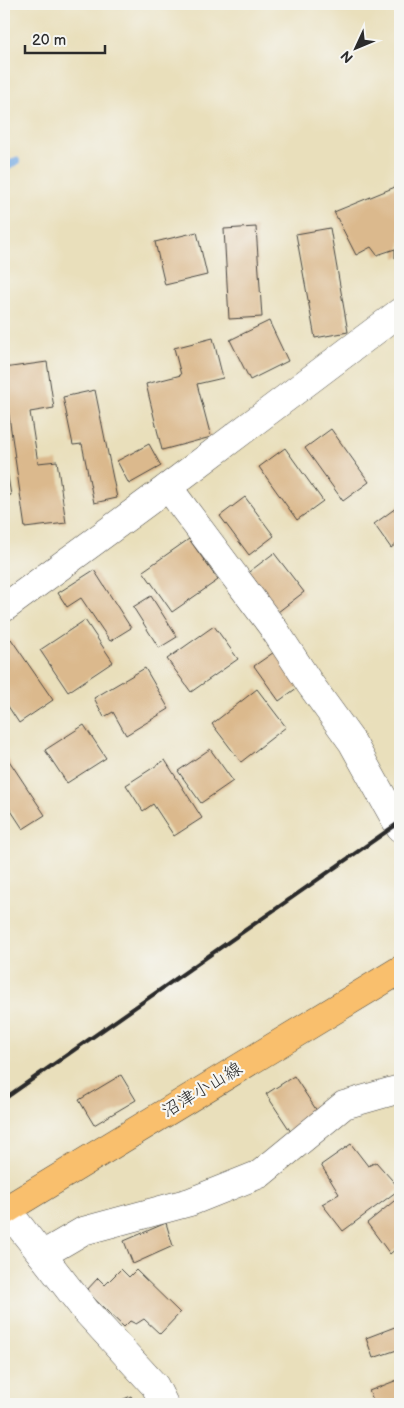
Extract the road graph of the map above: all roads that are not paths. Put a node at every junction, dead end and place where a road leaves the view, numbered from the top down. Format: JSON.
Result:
{"nodes":[{"id":1,"x":400,"y":312,"type":"edge"},
{"id":2,"x":168,"y":488,"type":"junction"},
{"id":3,"x":4,"y":608,"type":"edge"},
{"id":4,"x":400,"y":828,"type":"edge"},
{"id":5,"x":400,"y":970,"type":"edge"},
{"id":6,"x":400,"y":1088,"type":"edge"},
{"id":7,"x":5,"y":1210,"type":"edge"},
{"id":8,"x":42,"y":1255,"type":"junction"},
{"id":9,"x":164,"y":1404,"type":"edge"}],
"edges":[{"from":1,"to":2,"type":"street"},
{"from":2,"to":3,"type":"street"},
{"from":2,"to":4,"type":"street"},
{"from":5,"to":7,"type":"main road","name":"沼津小山線"},
{"from":6,"to":8,"type":"street"},
{"from":7,"to":8,"type":"street"},
{"from":8,"to":9,"type":"street"}]}
